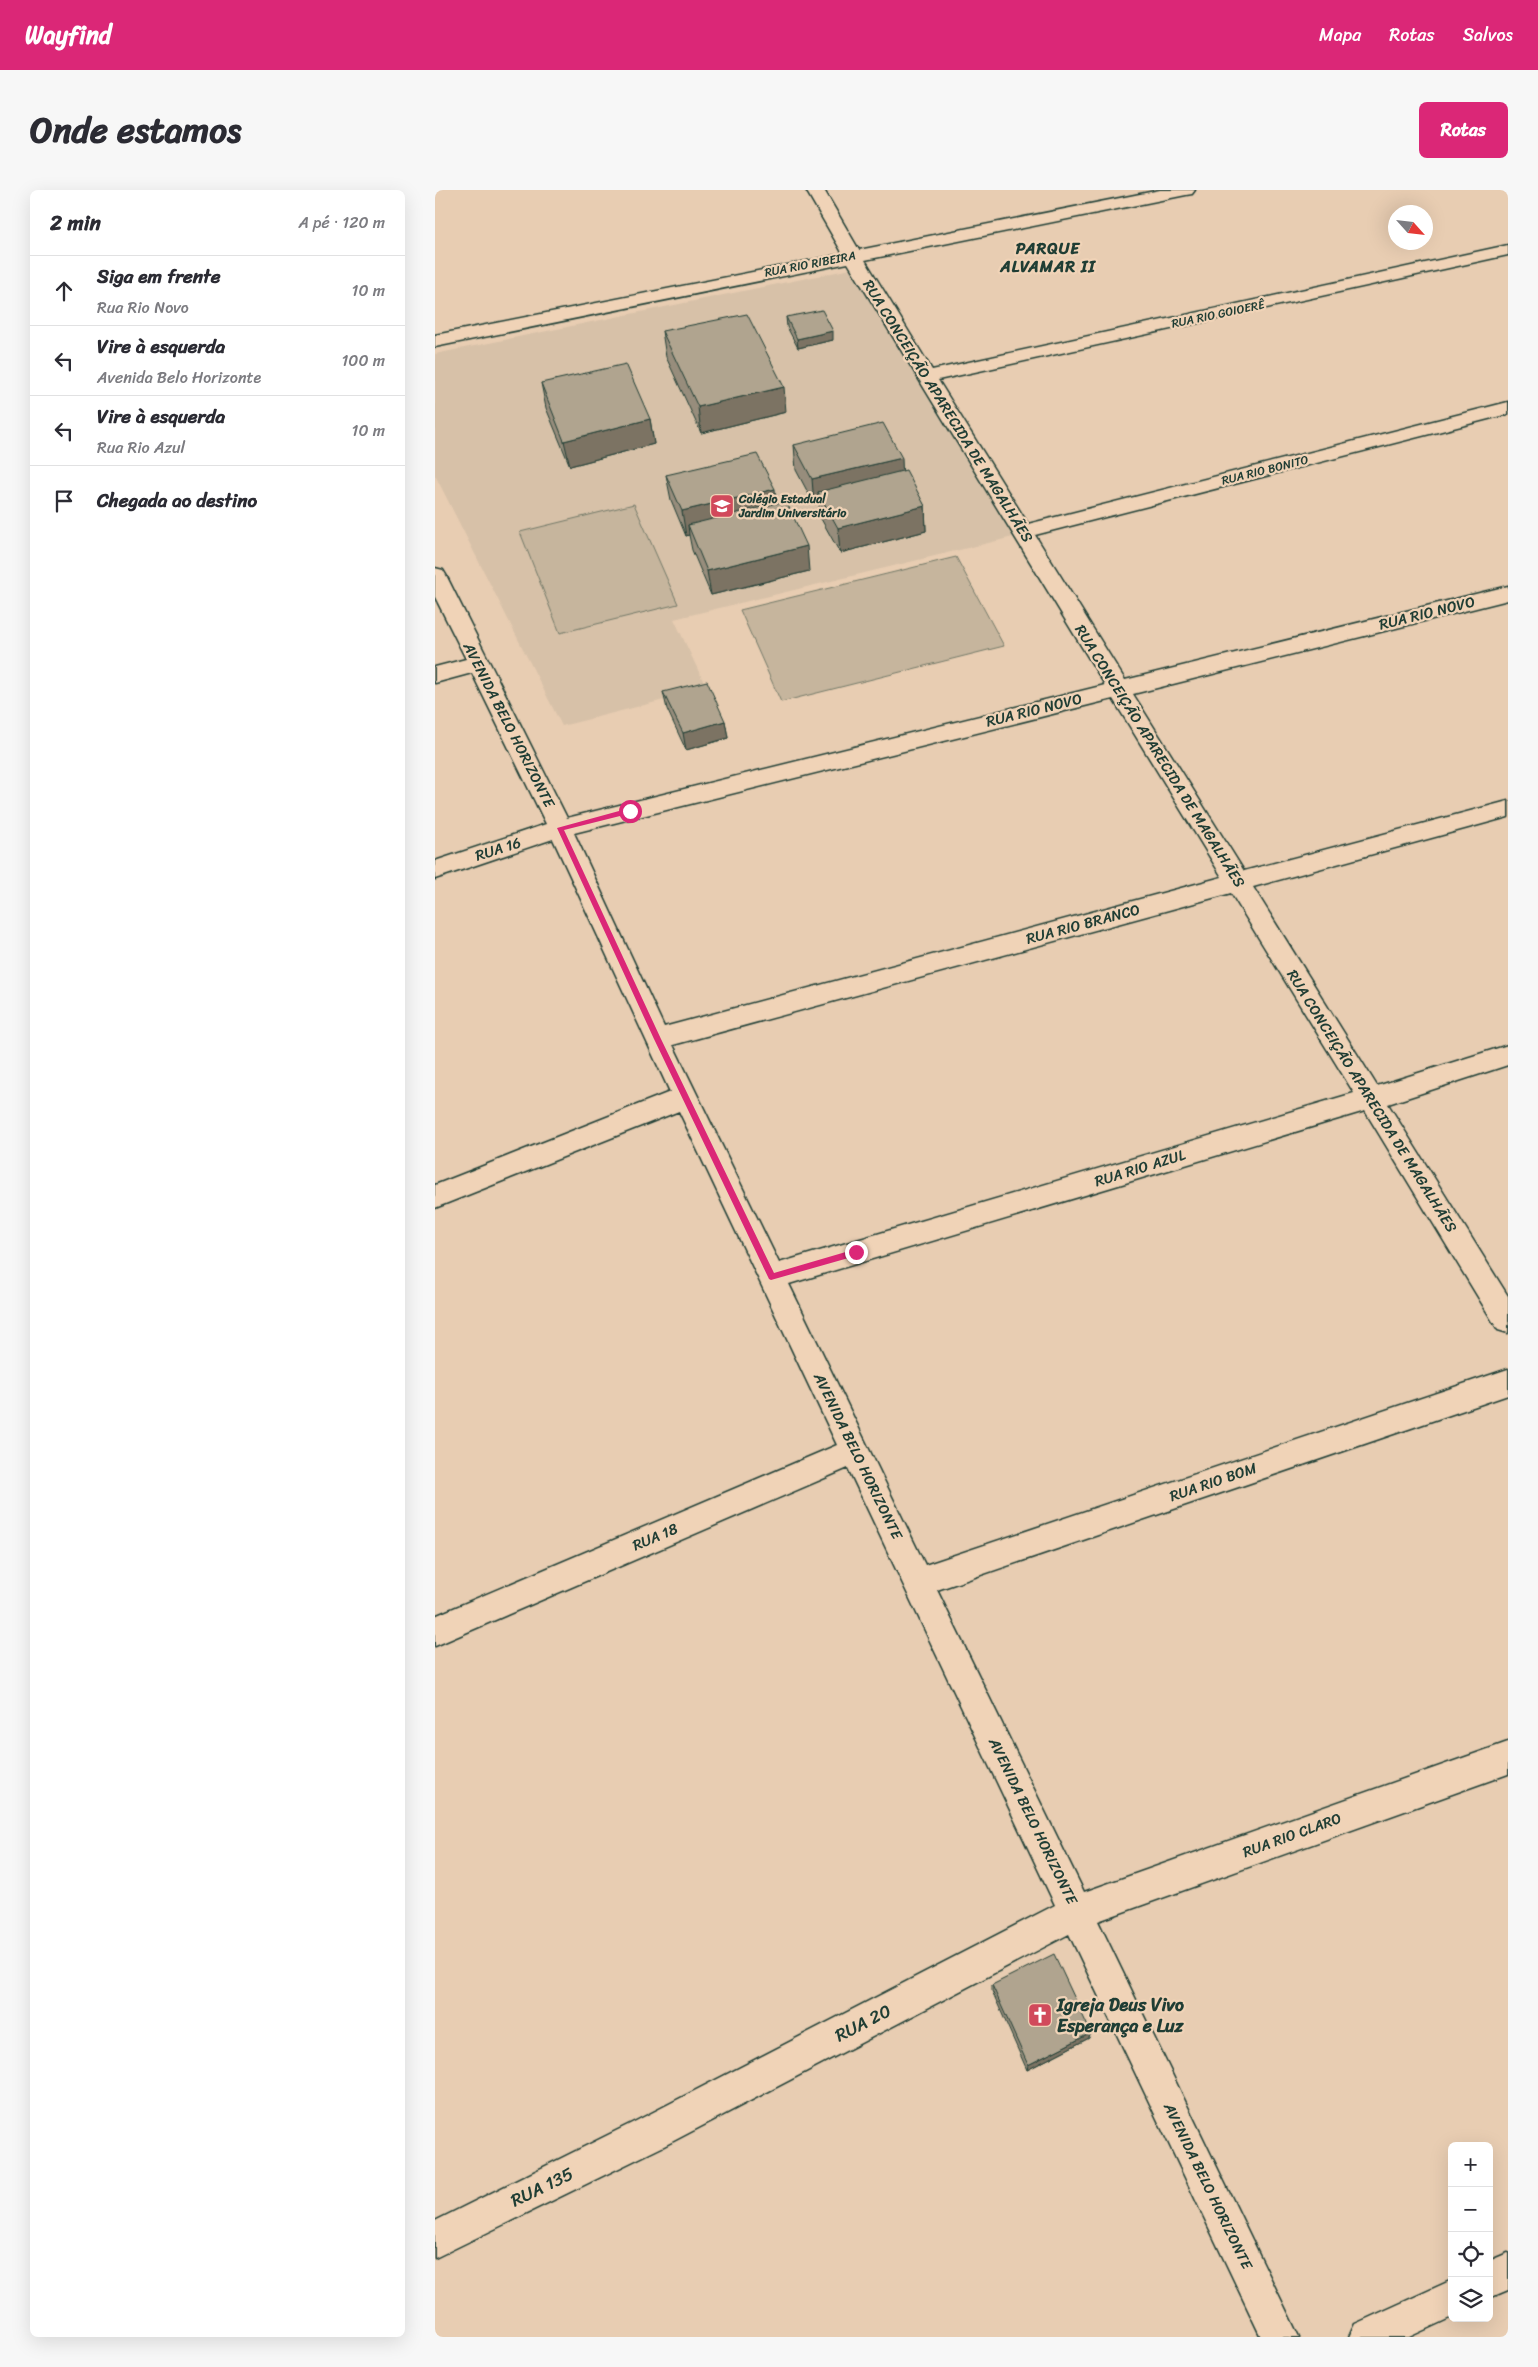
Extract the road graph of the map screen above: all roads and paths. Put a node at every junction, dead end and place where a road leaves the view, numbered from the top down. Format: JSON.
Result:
{"nodes":[{"id":1,"x":815,"y":190,"type":"edge"},
{"id":2,"x":1186,"y":190,"type":"edge"},
{"id":3,"x":1508,"y":250,"type":"edge"},
{"id":4,"x":852,"y":256,"type":"junction"},
{"id":5,"x":435,"y":340,"type":"edge"},
{"id":6,"x":927,"y":377,"type":"junction"},
{"id":7,"x":1508,"y":408,"type":"edge"},
{"id":8,"x":1022,"y":532,"type":"junction"},
{"id":9,"x":435,"y":575,"type":"edge"},
{"id":10,"x":1508,"y":593,"type":"edge"},
{"id":11,"x":477,"y":664,"type":"junction"},
{"id":12,"x":435,"y":676,"type":"edge"},
{"id":13,"x":1120,"y":689,"type":"junction"},
{"id":14,"x":1508,"y":809,"type":"edge"},
{"id":15,"x":560,"y":828,"type":"junction"},
{"id":16,"x":435,"y":870,"type":"edge"},
{"id":17,"x":1238,"y":882,"type":"junction"},
{"id":18,"x":657,"y":1039,"type":"junction"},
{"id":19,"x":1508,"y":1055,"type":"edge"},
{"id":20,"x":686,"y":1097,"type":"junction"},
{"id":21,"x":1371,"y":1099,"type":"junction"},
{"id":22,"x":435,"y":1197,"type":"edge"},
{"id":23,"x":771,"y":1277,"type":"junction"},
{"id":24,"x":1508,"y":1321,"type":"edge"},
{"id":25,"x":1508,"y":1382,"type":"edge"},
{"id":26,"x":855,"y":1451,"type":"junction"},
{"id":27,"x":918,"y":1582,"type":"junction"},
{"id":28,"x":445,"y":1626,"type":"edge"},
{"id":29,"x":1508,"y":1758,"type":"edge"},
{"id":30,"x":1076,"y":1912,"type":"junction"},
{"id":31,"x":649,"y":2134,"type":"joint"},
{"id":32,"x":435,"y":2240,"type":"edge"},
{"id":33,"x":1508,"y":2271,"type":"edge"},
{"id":34,"x":1493,"y":2278,"type":"edge"},
{"id":35,"x":1448,"y":2300,"type":"edge"},
{"id":36,"x":1280,"y":2337,"type":"edge"},
{"id":37,"x":1368,"y":2337,"type":"edge"}],
"edges":[{"from":1,"to":4,"type":"street","name":"RUA CONCEIÇÃO APARECIDA DE MAGALHÃES"},
{"from":2,"to":4,"type":"street","name":"RUA RIO RIBEIRA"},
{"from":3,"to":6,"type":"street","name":"RUA RIO GOIOERÊ"},
{"from":4,"to":5,"type":"street","name":"RUA RIO RIBEIRA"},
{"from":4,"to":6,"type":"street","name":"RUA CONCEIÇÃO APARECIDA DE MAGALHÃES"},
{"from":6,"to":8,"type":"street","name":"RUA CONCEIÇÃO APARECIDA DE MAGALHÃES"},
{"from":7,"to":8,"type":"street","name":"RUA RIO BONITO"},
{"from":8,"to":13,"type":"street","name":"RUA CONCEIÇÃO APARECIDA DE MAGALHÃES"},
{"from":9,"to":11,"type":"street","name":"AVENIDA BELO HORIZONTE"},
{"from":10,"to":13,"type":"street","name":"RUA RIO NOVO"},
{"from":11,"to":12,"type":"street"},
{"from":11,"to":15,"type":"street","name":"AVENIDA BELO HORIZONTE"},
{"from":13,"to":15,"type":"street","name":"RUA RIO NOVO"},
{"from":13,"to":17,"type":"street","name":"RUA CONCEIÇÃO APARECIDA DE MAGALHÃES"},
{"from":14,"to":17,"type":"street","name":"RUA RIO BRANCO"},
{"from":15,"to":16,"type":"street","name":"RUA 16"},
{"from":15,"to":18,"type":"street","name":"AVENIDA BELO HORIZONTE"},
{"from":17,"to":18,"type":"street","name":"RUA RIO BRANCO"},
{"from":17,"to":21,"type":"street","name":"RUA CONCEIÇÃO APARECIDA DE MAGALHÃES"},
{"from":18,"to":20,"type":"street","name":"AVENIDA BELO HORIZONTE"},
{"from":19,"to":21,"type":"street","name":"RUA RIO AZUL"},
{"from":20,"to":22,"type":"street"},
{"from":20,"to":23,"type":"street","name":"AVENIDA BELO HORIZONTE"},
{"from":21,"to":23,"type":"street","name":"RUA RIO AZUL"},
{"from":21,"to":24,"type":"street","name":"RUA CONCEIÇÃO APARECIDA DE MAGALHÃES"},
{"from":23,"to":26,"type":"street","name":"AVENIDA BELO HORIZONTE"},
{"from":25,"to":27,"type":"street","name":"RUA RIO BOM"},
{"from":26,"to":27,"type":"street","name":"AVENIDA BELO HORIZONTE"},
{"from":26,"to":28,"type":"street","name":"RUA 18"},
{"from":27,"to":30,"type":"street","name":"AVENIDA BELO HORIZONTE"},
{"from":29,"to":30,"type":"street","name":"RUA RIO CLARO"},
{"from":30,"to":31,"type":"street","name":"RUA 20"},
{"from":30,"to":36,"type":"street","name":"AVENIDA BELO HORIZONTE"},
{"from":31,"to":32,"type":"street","name":"RUA 135"},
{"from":33,"to":34,"type":"street"},
{"from":35,"to":37,"type":"street"}]}
